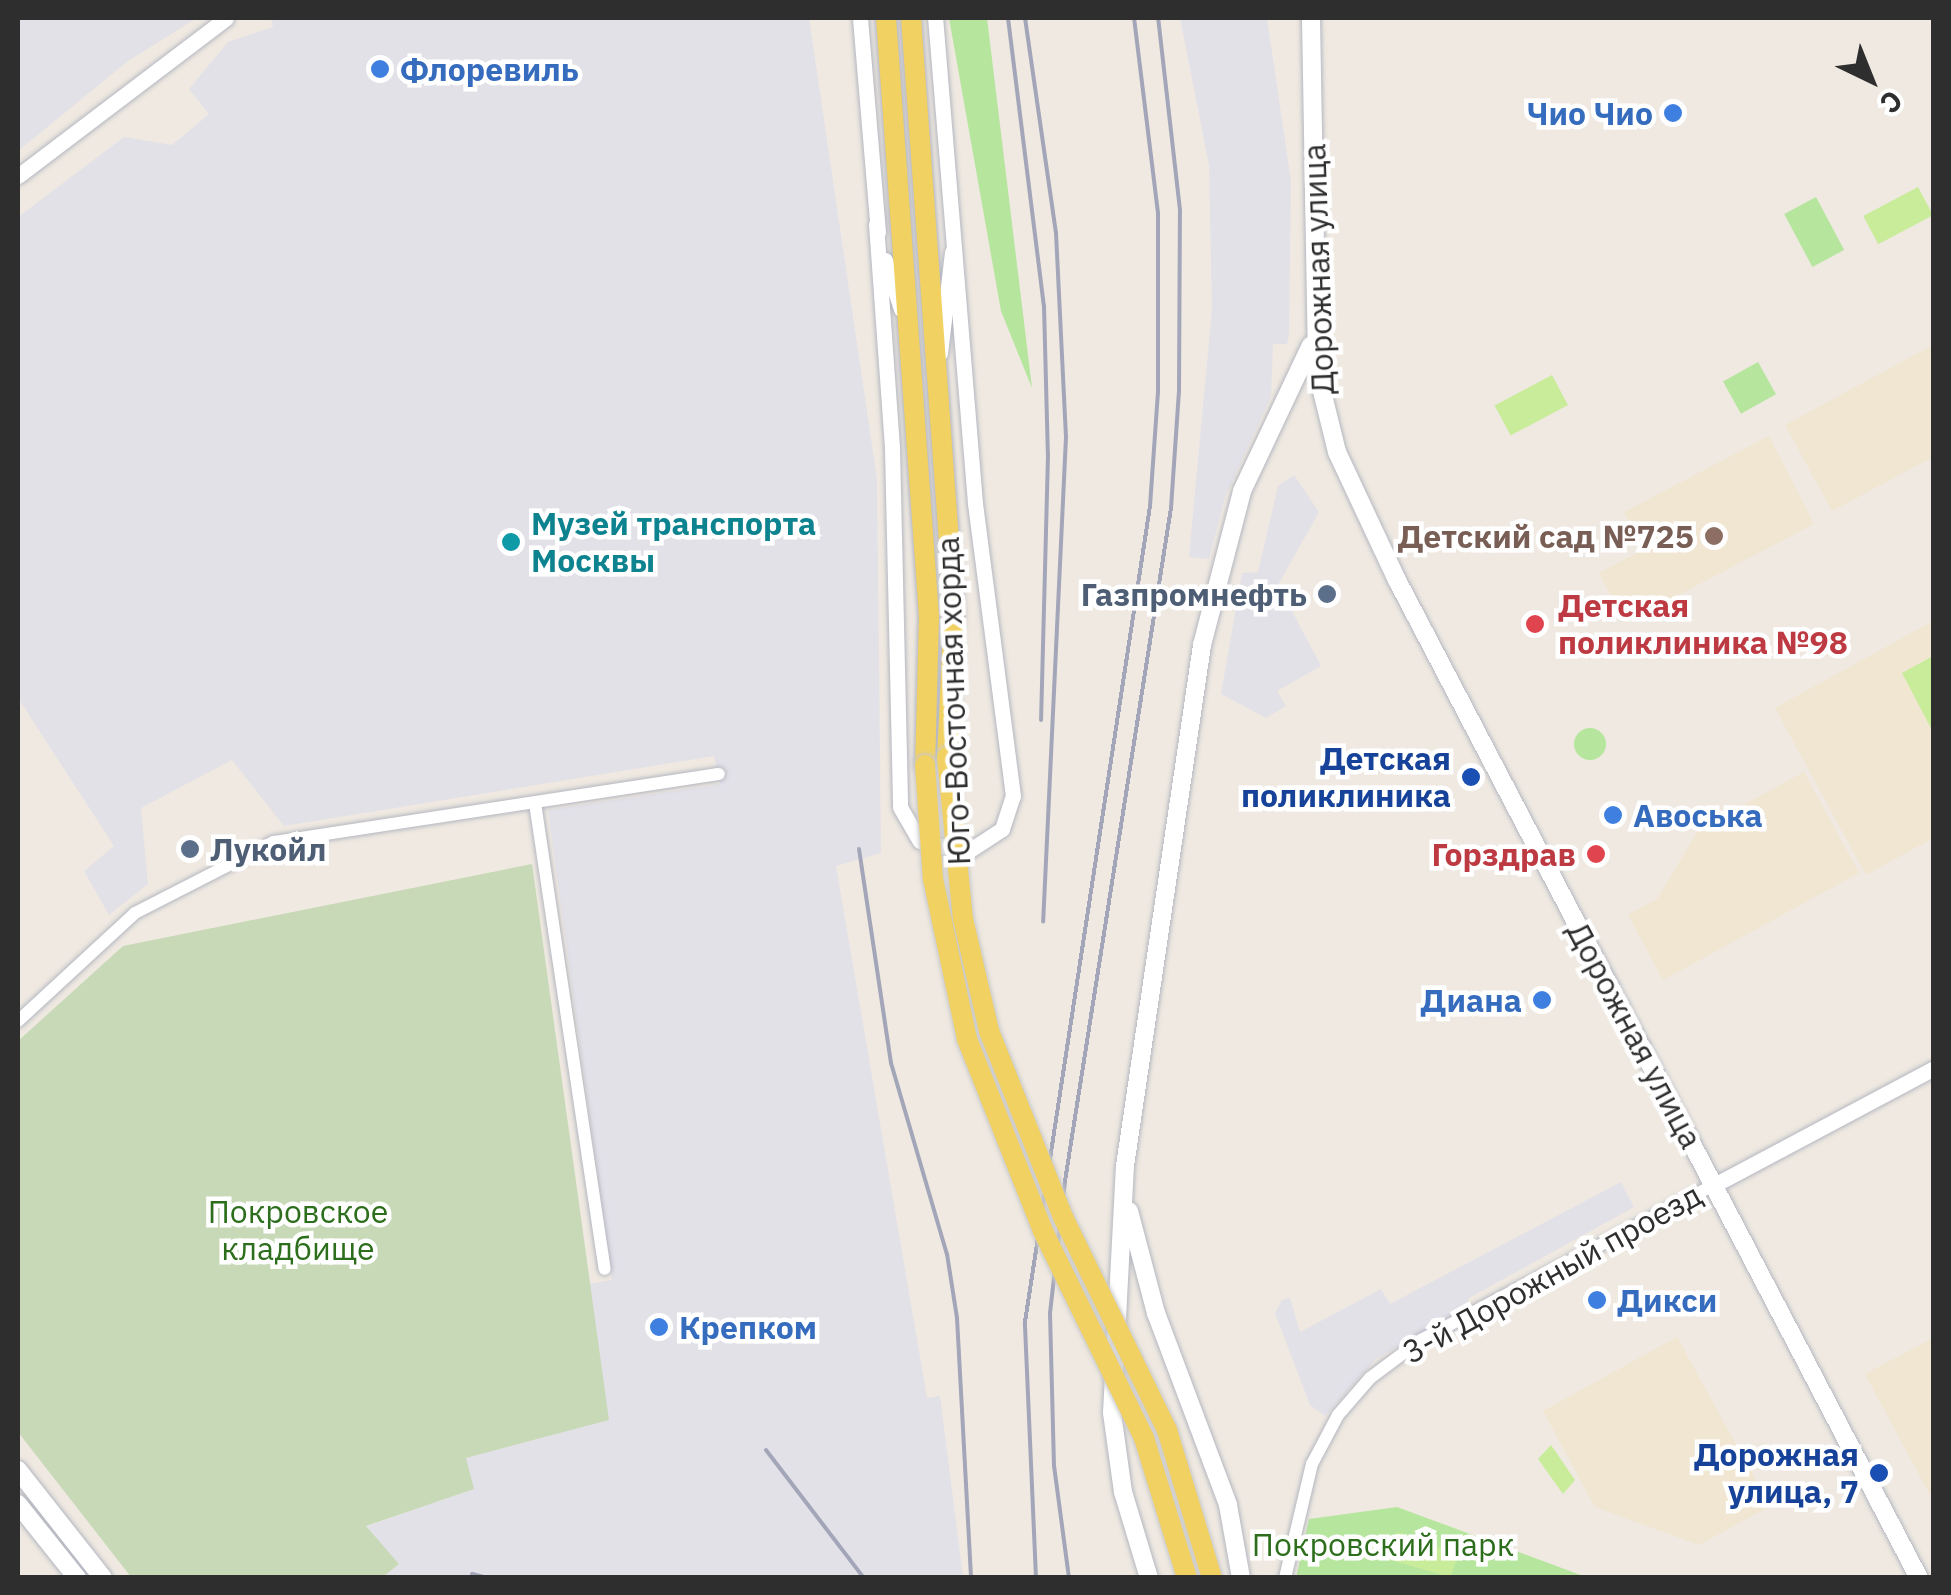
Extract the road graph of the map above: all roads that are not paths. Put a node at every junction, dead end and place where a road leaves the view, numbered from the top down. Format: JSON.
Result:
{"nodes":[{"id":1,"x":226,"y":18,"type":"edge"},
{"id":2,"x":860,"y":18,"type":"edge"},
{"id":3,"x":886,"y":18,"type":"edge"},
{"id":4,"x":911,"y":18,"type":"edge"},
{"id":5,"x":935,"y":18,"type":"edge"},
{"id":6,"x":1311,"y":18,"type":"edge"},
{"id":7,"x":18,"y":176,"type":"edge"},
{"id":8,"x":876,"y":224,"type":"junction"},
{"id":9,"x":956,"y":225,"type":"junction"},
{"id":10,"x":1316,"y":328,"type":"junction"},
{"id":11,"x":938,"y":366,"type":"junction"},
{"id":12,"x":911,"y":370,"type":"junction"},
{"id":13,"x":1317,"y":371,"type":"junction"},
{"id":14,"x":1289,"y":396,"type":"junction"},
{"id":15,"x":1320,"y":397,"type":"junction"},
{"id":16,"x":719,"y":774,"type":"dead end"},
{"id":17,"x":535,"y":802,"type":"junction"},
{"id":18,"x":18,"y":1021,"type":"edge"},
{"id":19,"x":1934,"y":1068,"type":"edge"},
{"id":20,"x":1124,"y":1166,"type":"junction"},
{"id":21,"x":1714,"y":1185,"type":"junction"},
{"id":22,"x":605,"y":1269,"type":"dead end"},
{"id":23,"x":18,"y":1470,"type":"edge"},
{"id":24,"x":18,"y":1504,"type":"edge"},
{"id":25,"x":77,"y":1578,"type":"edge"},
{"id":26,"x":102,"y":1578,"type":"edge"},
{"id":27,"x":1150,"y":1578,"type":"edge"},
{"id":28,"x":1187,"y":1578,"type":"edge"},
{"id":29,"x":1212,"y":1578,"type":"edge"},
{"id":30,"x":1241,"y":1578,"type":"edge"},
{"id":31,"x":1285,"y":1578,"type":"edge"},
{"id":32,"x":1919,"y":1578,"type":"edge"}],
"edges":[{"from":1,"to":7,"type":"street"},
{"from":2,"to":8,"type":"street"},
{"from":3,"to":12,"type":"main road","name":"Юго-Восточная хорда"},
{"from":4,"to":11,"type":"main road","name":"Юго-Восточная хорда"},
{"from":5,"to":9,"type":"street"},
{"from":6,"to":10,"type":"main road","name":"Дорожная улица"},
{"from":8,"to":9,"type":"street"},
{"from":8,"to":12,"type":"street"},
{"from":9,"to":11,"type":"street"},
{"from":10,"to":13,"type":"main road","name":"Дорожная улица"},
{"from":10,"to":14,"type":"main road"},
{"from":11,"to":29,"type":"main road","name":"Юго-Восточная хорда","bridge":true},
{"from":12,"to":28,"type":"main road","name":"Юго-Восточная хорда","bridge":true},
{"from":13,"to":14,"type":"main road"},
{"from":13,"to":15,"type":"main road","name":"Дорожная улица"},
{"from":14,"to":15,"type":"main road"},
{"from":14,"to":20,"type":"main road"},
{"from":15,"to":21,"type":"main road","name":"Дорожная улица"},
{"from":16,"to":17,"type":"street"},
{"from":17,"to":18,"type":"street"},
{"from":17,"to":22,"type":"street"},
{"from":19,"to":21,"type":"street","name":"3-й Дорожный проезд"},
{"from":20,"to":27,"type":"main road"},
{"from":20,"to":30,"type":"main road"},
{"from":21,"to":31,"type":"street","name":"3-й Дорожный проезд"},
{"from":21,"to":32,"type":"main road","name":"Дорожная улица"},
{"from":23,"to":26,"type":"main road"},
{"from":24,"to":25,"type":"main road"}]}
